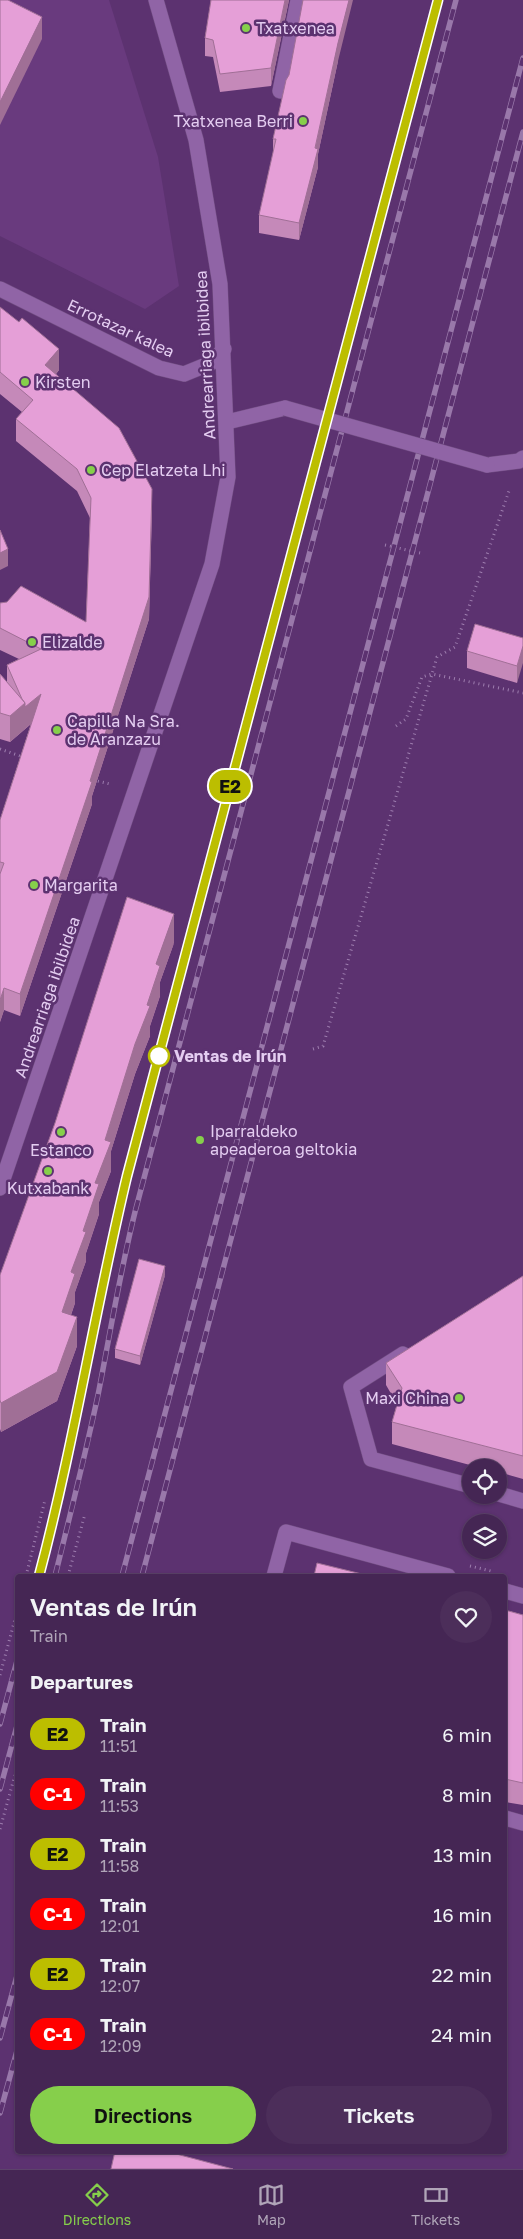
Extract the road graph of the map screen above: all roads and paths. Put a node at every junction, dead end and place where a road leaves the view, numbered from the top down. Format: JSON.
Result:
{"nodes":[{"id":1,"x":156,"y":0,"type":"edge"},
{"id":2,"x":298,"y":0,"type":"edge"},
{"id":3,"x":280,"y":91,"type":"dead end"},
{"id":4,"x":0,"y":289,"type":"edge"},
{"id":5,"x":224,"y":348,"type":"junction"},
{"id":6,"x":227,"y":422,"type":"junction"},
{"id":7,"x":521,"y":459,"type":"edge"},
{"id":8,"x":385,"y":545,"type":"dead end"},
{"id":9,"x":420,"y":553,"type":"dead end"},
{"id":10,"x":432,"y":674,"type":"junction"},
{"id":11,"x":523,"y":693,"type":"edge"},
{"id":12,"x":396,"y":726,"type":"dead end"},
{"id":13,"x":0,"y":749,"type":"edge"},
{"id":14,"x":27,"y":758,"type":"edge"},
{"id":15,"x":91,"y":779,"type":"edge"},
{"id":16,"x":110,"y":785,"type":"dead end"},
{"id":17,"x":312,"y":1049,"type":"dead end"},
{"id":18,"x":1,"y":1180,"type":"edge"},
{"id":19,"x":416,"y":1345,"type":"edge"},
{"id":20,"x":462,"y":1484,"type":"edge"},
{"id":21,"x":507,"y":1496,"type":"edge"},
{"id":22,"x":45,"y":1500,"type":"dead end"},
{"id":23,"x":523,"y":1501,"type":"edge"},
{"id":24,"x":85,"y":1514,"type":"dead end"},
{"id":25,"x":26,"y":1574,"type":"edge"},
{"id":26,"x":69,"y":1574,"type":"edge"},
{"id":27,"x":275,"y":1574,"type":"edge"},
{"id":28,"x":441,"y":1574,"type":"edge"},
{"id":29,"x":507,"y":1592,"type":"edge"},
{"id":30,"x":523,"y":1596,"type":"edge"},
{"id":31,"x":15,"y":1619,"type":"edge"},
{"id":32,"x":0,"y":1676,"type":"edge"},
{"id":33,"x":15,"y":1775,"type":"edge"},
{"id":34,"x":507,"y":1819,"type":"edge"},
{"id":35,"x":523,"y":1823,"type":"edge"},
{"id":36,"x":0,"y":1829,"type":"edge"}],
"edges":[{"from":1,"to":5,"type":"street","name":"Andrearriaga ibilbidea"},
{"from":2,"to":3,"type":"street"},
{"from":4,"to":5,"type":"street","name":"Errotazar kalea"},
{"from":5,"to":6,"type":"street","name":"Andrearriaga ibilbidea"},
{"from":6,"to":7,"type":"street","bridge":true},
{"from":6,"to":18,"type":"street","name":"Andrearriaga ibilbidea"},
{"from":7,"to":10,"type":"path"},
{"from":8,"to":9,"type":"path"},
{"from":10,"to":11,"type":"path"},
{"from":10,"to":12,"type":"path"},
{"from":10,"to":17,"type":"path"},
{"from":13,"to":14,"type":"path"},
{"from":15,"to":16,"type":"path"},
{"from":19,"to":20,"type":"street"},
{"from":21,"to":23,"type":"street"},
{"from":22,"to":25,"type":"path"},
{"from":24,"to":26,"type":"path"},
{"from":27,"to":28,"type":"street"},
{"from":29,"to":30,"type":"street"},
{"from":31,"to":32,"type":"path"},
{"from":33,"to":36,"type":"path"},
{"from":34,"to":35,"type":"street"}]}
